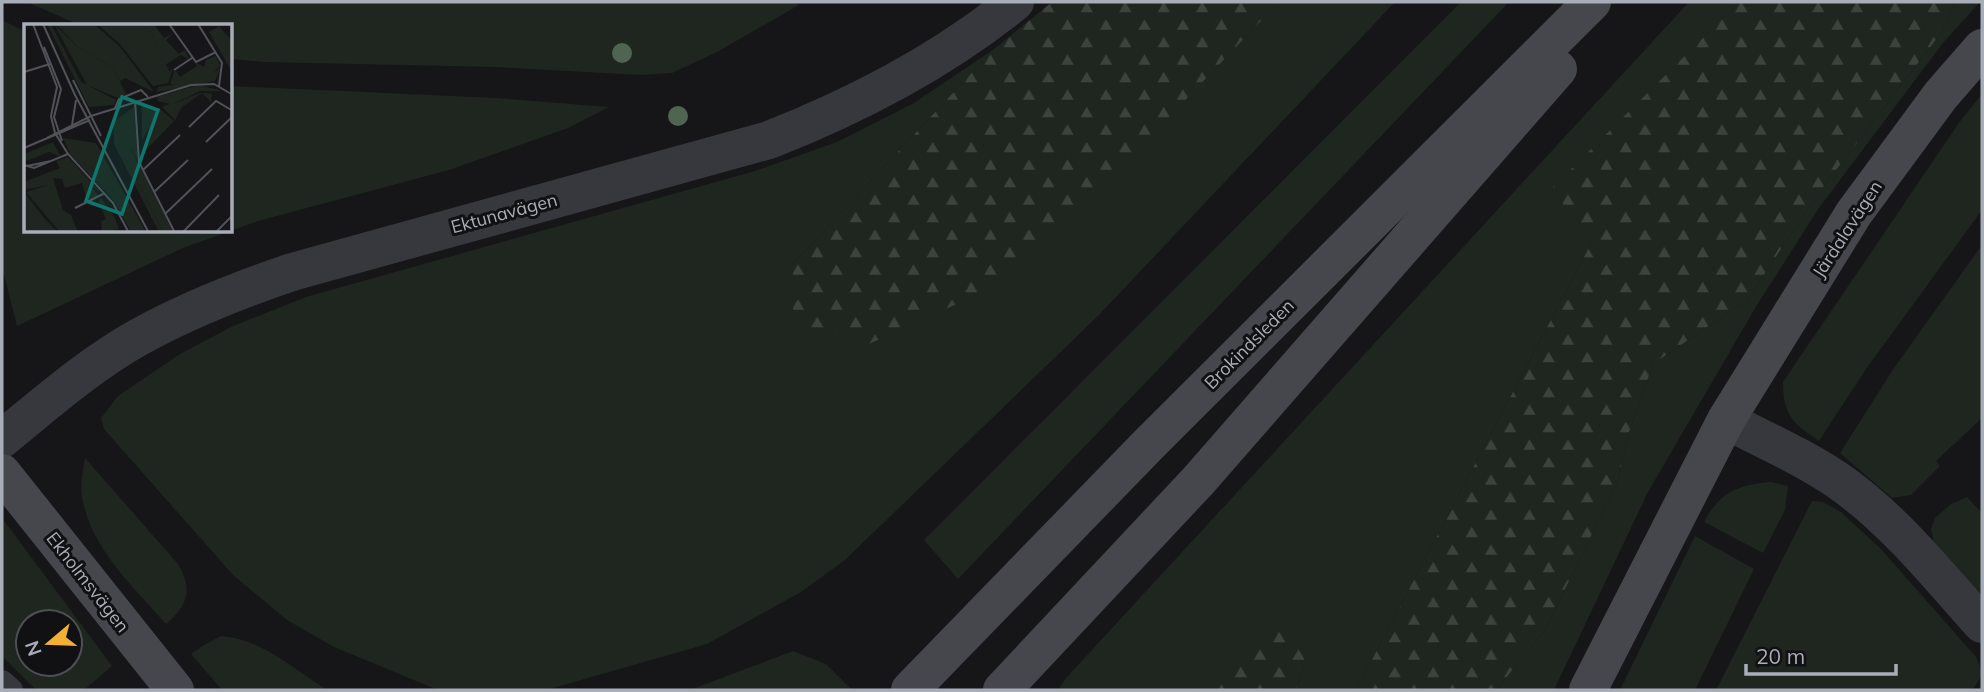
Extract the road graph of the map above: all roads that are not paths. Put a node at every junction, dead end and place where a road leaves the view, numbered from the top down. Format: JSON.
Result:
{"nodes":[{"id":1,"x":1014,"y":2,"type":"edge"},
{"id":2,"x":1592,"y":2,"type":"edge"},
{"id":3,"x":1617,"y":2,"type":"edge"},
{"id":4,"x":1982,"y":48,"type":"edge"},
{"id":5,"x":1726,"y":420,"type":"junction"},
{"id":6,"x":2,"y":439,"type":"edge"},
{"id":7,"x":2,"y":473,"type":"edge"},
{"id":8,"x":1982,"y":624,"type":"edge"},
{"id":9,"x":2,"y":682,"type":"edge"},
{"id":10,"x":11,"y":690,"type":"edge"},
{"id":11,"x":175,"y":690,"type":"edge"},
{"id":12,"x":910,"y":690,"type":"edge"},
{"id":13,"x":1002,"y":690,"type":"edge"},
{"id":14,"x":1588,"y":690,"type":"edge"}],
"edges":[{"from":1,"to":6,"type":"street","name":"Ektunavägen"},
{"from":2,"to":12,"type":"main road","name":"Brokindsleden"},
{"from":3,"to":13,"type":"main road"},
{"from":4,"to":5,"type":"main road","name":"Järdalavägen"},
{"from":5,"to":8,"type":"street"},
{"from":5,"to":14,"type":"main road","name":"Järdalavägen"},
{"from":7,"to":11,"type":"main road","name":"Ekholmsvägen"},
{"from":9,"to":10,"type":"lane"}]}
